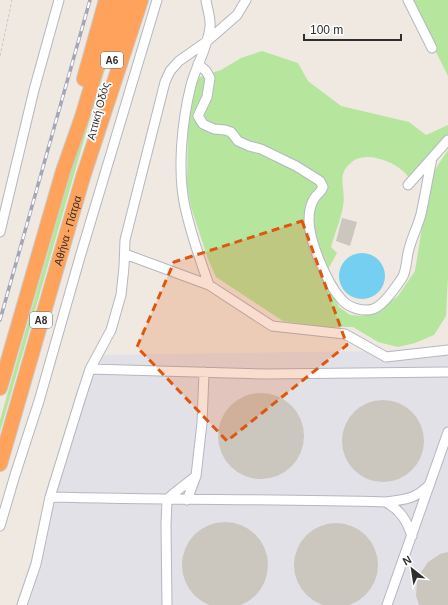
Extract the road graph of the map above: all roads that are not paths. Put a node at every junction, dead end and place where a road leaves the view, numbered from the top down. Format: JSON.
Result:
{"nodes":[{"id":1,"x":59,"y":0,"type":"edge"},
{"id":2,"x":106,"y":0,"type":"edge"},
{"id":3,"x":117,"y":0,"type":"edge"},
{"id":4,"x":130,"y":0,"type":"edge"},
{"id":5,"x":141,"y":0,"type":"edge"},
{"id":6,"x":157,"y":0,"type":"edge"},
{"id":7,"x":206,"y":0,"type":"edge"},
{"id":8,"x":246,"y":0,"type":"edge"},
{"id":9,"x":408,"y":0,"type":"edge"},
{"id":10,"x":206,"y":42,"type":"junction"},
{"id":11,"x":432,"y":48,"type":"dead end"},
{"id":12,"x":198,"y":64,"type":"junction"},
{"id":13,"x":448,"y":140,"type":"edge"},
{"id":14,"x":432,"y":158,"type":"junction"},
{"id":15,"x":63,"y":171,"type":"junction"},
{"id":16,"x":83,"y":177,"type":"junction"},
{"id":17,"x":408,"y":185,"type":"dead end"},
{"id":18,"x":0,"y":232,"type":"edge"},
{"id":19,"x":125,"y":254,"type":"junction"},
{"id":20,"x":210,"y":285,"type":"junction"},
{"id":21,"x":448,"y":350,"type":"edge"},
{"id":22,"x":90,"y":369,"type":"junction"},
{"id":23,"x":204,"y":372,"type":"junction"},
{"id":24,"x":447,"y":373,"type":"edge"},
{"id":25,"x":0,"y":388,"type":"edge"},
{"id":26,"x":448,"y":432,"type":"edge"},
{"id":27,"x":0,"y":464,"type":"edge"},
{"id":28,"x":196,"y":476,"type":"junction"},
{"id":29,"x":430,"y":484,"type":"junction"},
{"id":30,"x":50,"y":497,"type":"junction"},
{"id":31,"x":167,"y":500,"type":"junction"},
{"id":32,"x":187,"y":500,"type":"junction"},
{"id":33,"x":385,"y":502,"type":"junction"},
{"id":34,"x":0,"y":526,"type":"edge"},
{"id":35,"x":412,"y":536,"type":"junction"},
{"id":36,"x":22,"y":605,"type":"edge"},
{"id":37,"x":167,"y":605,"type":"edge"},
{"id":38,"x":387,"y":605,"type":"edge"}],
"edges":[{"from":1,"to":18,"type":"street"},
{"from":2,"to":15,"type":"highway","name":"Αττική Οδός","number":"Α6"},
{"from":3,"to":15,"type":"highway","name":"Αθήνα - Πάτρα","number":"Α8"},
{"from":4,"to":16,"type":"highway","name":"Αττική Οδός","number":"Α6"},
{"from":5,"to":16,"type":"highway","name":"Αθήνα - Πάτρα","number":"Α8"},
{"from":6,"to":34,"type":"street"},
{"from":7,"to":10,"type":"street"},
{"from":8,"to":10,"type":"street"},
{"from":9,"to":11,"type":"street"},
{"from":10,"to":12,"type":"street"},
{"from":10,"to":19,"type":"street"},
{"from":12,"to":14,"type":"street"},
{"from":12,"to":20,"type":"street"},
{"from":13,"to":14,"type":"street"},
{"from":14,"to":17,"type":"street"},
{"from":15,"to":25,"type":"highway","name":"Αθήνα - Πάτρα","number":"Α8"},
{"from":16,"to":27,"type":"highway","name":"Αθήνα - Πάτρα","number":"Α8"},
{"from":19,"to":20,"type":"street"},
{"from":19,"to":22,"type":"street"},
{"from":20,"to":21,"type":"street"},
{"from":22,"to":23,"type":"street"},
{"from":22,"to":30,"type":"street"},
{"from":23,"to":24,"type":"street"},
{"from":23,"to":28,"type":"street"},
{"from":26,"to":29,"type":"street"},
{"from":28,"to":31,"type":"street"},
{"from":28,"to":32,"type":"street"},
{"from":29,"to":33,"type":"street"},
{"from":29,"to":35,"type":"street"},
{"from":30,"to":31,"type":"street"},
{"from":30,"to":36,"type":"street"},
{"from":31,"to":32,"type":"street"},
{"from":31,"to":37,"type":"street"},
{"from":32,"to":33,"type":"street"},
{"from":33,"to":35,"type":"street"},
{"from":35,"to":38,"type":"street"}]}
